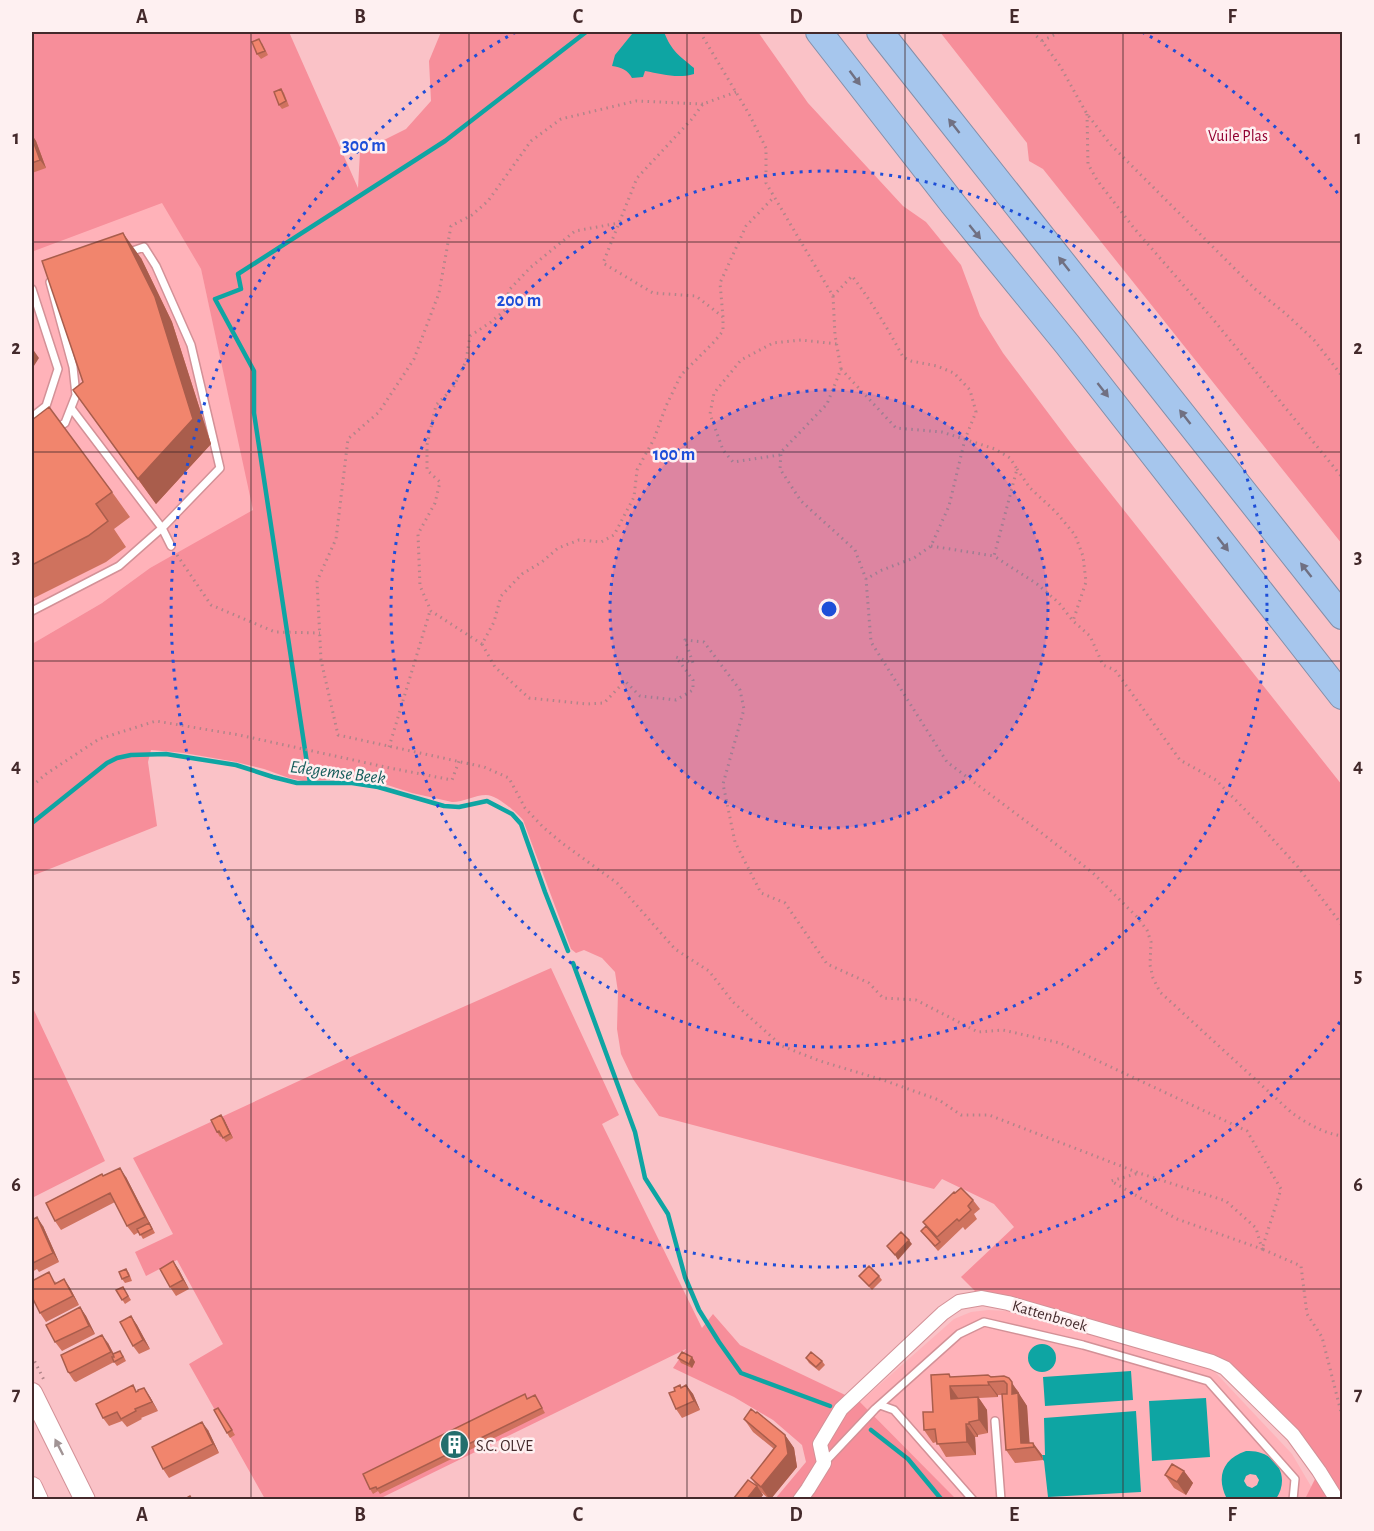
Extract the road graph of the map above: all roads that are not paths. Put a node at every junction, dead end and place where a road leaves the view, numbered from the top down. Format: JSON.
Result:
{"nodes":[{"id":1,"x":819,"y":32,"type":"edge"},
{"id":2,"x":880,"y":32,"type":"edge"},
{"id":3,"x":123,"y":255,"type":"edge"},
{"id":4,"x":60,"y":278,"type":"edge"},
{"id":5,"x":32,"y":289,"type":"edge"},
{"id":6,"x":71,"y":408,"type":"junction"},
{"id":7,"x":32,"y":417,"type":"edge"},
{"id":8,"x":48,"y":435,"type":"edge"},
{"id":9,"x":162,"y":528,"type":"junction"},
{"id":10,"x":171,"y":546,"type":"road end"},
{"id":11,"x":32,"y":611,"type":"edge"},
{"id":12,"x":1342,"y":616,"type":"edge"},
{"id":13,"x":1342,"y":696,"type":"edge"},
{"id":14,"x":32,"y":1393,"type":"edge"},
{"id":15,"x":880,"y":1405,"type":"junction"},
{"id":16,"x":995,"y":1421,"type":"dead end"},
{"id":17,"x":824,"y":1463,"type":"junction"},
{"id":18,"x":32,"y":1487,"type":"edge"},
{"id":19,"x":38,"y":1500,"type":"edge"},
{"id":20,"x":85,"y":1500,"type":"edge"},
{"id":21,"x":800,"y":1500,"type":"edge"},
{"id":22,"x":974,"y":1500,"type":"edge"},
{"id":23,"x":1001,"y":1500,"type":"edge"},
{"id":24,"x":1293,"y":1500,"type":"edge"},
{"id":25,"x":1337,"y":1500,"type":"edge"}],
"edges":[{"from":1,"to":13,"type":"highway","one_way":true},
{"from":12,"to":2,"type":"highway","one_way":true},
{"from":3,"to":9,"type":"lane"},
{"from":4,"to":6,"type":"lane"},
{"from":5,"to":7,"type":"lane"},
{"from":6,"to":8,"type":"lane"},
{"from":6,"to":9,"type":"lane"},
{"from":9,"to":10,"type":"lane"},
{"from":9,"to":11,"type":"lane"},
{"from":20,"to":14,"type":"main road","one_way":true},
{"from":15,"to":17,"type":"lane"},
{"from":15,"to":22,"type":"lane"},
{"from":15,"to":24,"type":"lane"},
{"from":16,"to":23,"type":"lane"},
{"from":17,"to":21,"type":"street","name":"Kattenbroek"},
{"from":17,"to":25,"type":"street","name":"Kattenbroek"},
{"from":18,"to":19,"type":"main road"}]}
